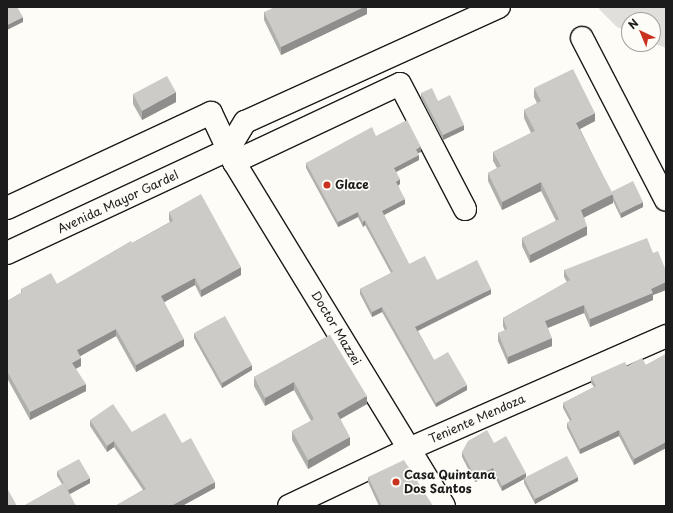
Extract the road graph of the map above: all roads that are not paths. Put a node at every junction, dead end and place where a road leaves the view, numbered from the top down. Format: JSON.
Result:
{"nodes":[{"id":1,"x":498,"y":7,"type":"edge"},
{"id":2,"x":582,"y":38,"type":"dead end"},
{"id":3,"x":211,"y":113,"type":"junction"},
{"id":4,"x":245,"y":122,"type":"junction"},
{"id":5,"x":231,"y":156,"type":"junction"},
{"id":6,"x":666,"y":200,"type":"edge"},
{"id":7,"x":7,"y":208,"type":"edge"},
{"id":8,"x":465,"y":209,"type":"dead end"},
{"id":9,"x":7,"y":253,"type":"edge"},
{"id":10,"x":666,"y":336,"type":"edge"},
{"id":11,"x":409,"y":449,"type":"junction"},
{"id":12,"x":289,"y":506,"type":"edge"},
{"id":13,"x":444,"y":506,"type":"edge"}],
"edges":[{"from":1,"to":4,"type":"street"},
{"from":2,"to":6,"type":"street"},
{"from":3,"to":4,"type":"street"},
{"from":3,"to":5,"type":"street","name":"Doctor Mazzei"},
{"from":3,"to":7,"type":"street"},
{"from":4,"to":5,"type":"street"},
{"from":5,"to":8,"type":"street","name":"Avenida Mayor Gardel"},
{"from":5,"to":9,"type":"street","name":"Avenida Mayor Gardel"},
{"from":5,"to":11,"type":"street","name":"Doctor Mazzei"},
{"from":10,"to":11,"type":"street","name":"Teniente Mendoza"},
{"from":11,"to":12,"type":"street","name":"Teniente Mendoza"},
{"from":11,"to":13,"type":"street","name":"Doctor Mazzei"}]}
